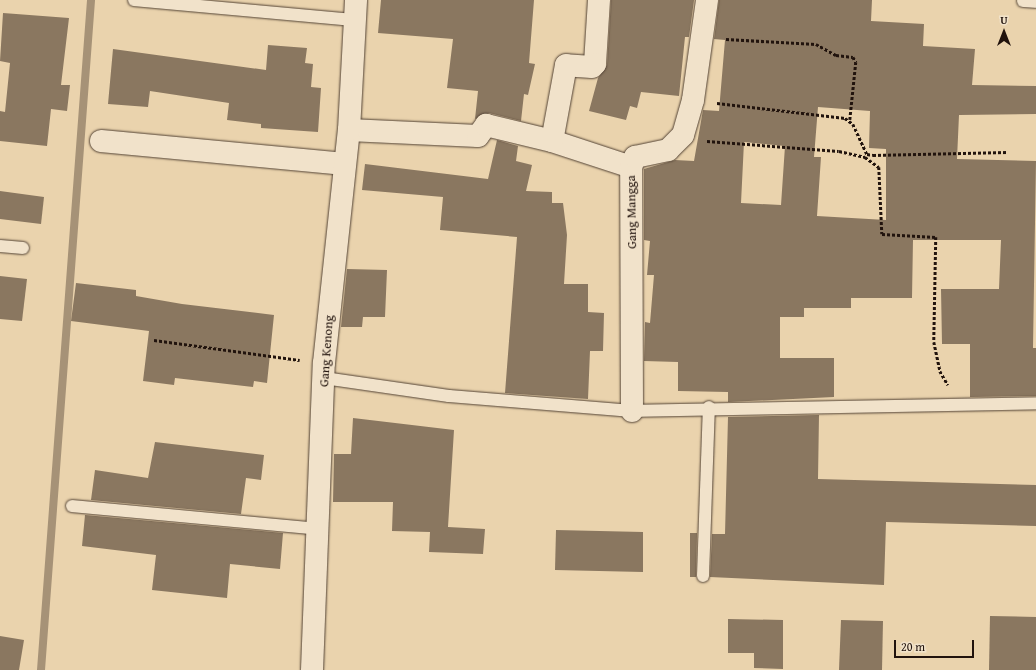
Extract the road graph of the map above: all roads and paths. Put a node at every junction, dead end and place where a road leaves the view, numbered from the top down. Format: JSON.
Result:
{"nodes":[{"id":1,"x":134,"y":0,"type":"edge"},
{"id":2,"x":599,"y":0,"type":"edge"},
{"id":3,"x":707,"y":0,"type":"edge"},
{"id":4,"x":1023,"y":1,"type":"dead end"},
{"id":5,"x":1036,"y":2,"type":"edge"},
{"id":6,"x":355,"y":18,"type":"edge"},
{"id":7,"x":701,"y":38,"type":"junction"},
{"id":8,"x":693,"y":100,"type":"junction"},
{"id":9,"x":850,"y":120,"type":"junction"},
{"id":10,"x":349,"y":130,"type":"junction"},
{"id":11,"x":683,"y":135,"type":"junction"},
{"id":12,"x":102,"y":141,"type":"dead end"},
{"id":13,"x":552,"y":141,"type":"junction"},
{"id":14,"x":1008,"y":152,"type":"dead end"},
{"id":15,"x":345,"y":164,"type":"junction"},
{"id":16,"x":631,"y":167,"type":"junction"},
{"id":17,"x":0,"y":246,"type":"edge"},
{"id":18,"x":23,"y":248,"type":"dead end"},
{"id":19,"x":154,"y":340,"type":"dead end"},
{"id":20,"x":324,"y":370,"type":"junction"},
{"id":21,"x":958,"y":403,"type":"junction"},
{"id":22,"x":1036,"y":403,"type":"edge"},
{"id":23,"x":709,"y":408,"type":"junction"},
{"id":24,"x":632,"y":412,"type":"junction"},
{"id":25,"x":72,"y":506,"type":"dead end"},
{"id":26,"x":318,"y":530,"type":"junction"},
{"id":27,"x":703,"y":576,"type":"dead end"},
{"id":28,"x":312,"y":670,"type":"edge"}],
"edges":[{"from":1,"to":6,"type":"lane"},
{"from":2,"to":13,"type":"street"},
{"from":3,"to":7,"type":"street","name":"Gang Mangga"},
{"from":4,"to":5,"type":"lane"},
{"from":6,"to":10,"type":"street","name":"Gang Kenong"},
{"from":7,"to":8,"type":"street","name":"Gang Mangga"},
{"from":7,"to":9,"type":"path"},
{"from":8,"to":9,"type":"path"},
{"from":8,"to":11,"type":"street","name":"Gang Mangga"},
{"from":9,"to":14,"type":"path"},
{"from":10,"to":13,"type":"street"},
{"from":10,"to":15,"type":"street","name":"Gang Kenong"},
{"from":11,"to":16,"type":"street","name":"Gang Mangga"},
{"from":11,"to":21,"type":"path"},
{"from":12,"to":15,"type":"street"},
{"from":13,"to":16,"type":"street"},
{"from":15,"to":20,"type":"street","name":"Gang Kenong"},
{"from":16,"to":24,"type":"street","name":"Gang Mangga"},
{"from":17,"to":18,"type":"lane"},
{"from":19,"to":20,"type":"path"},
{"from":20,"to":24,"type":"lane"},
{"from":20,"to":26,"type":"street","name":"Gang Kenong"},
{"from":21,"to":22,"type":"lane"},
{"from":21,"to":23,"type":"lane"},
{"from":23,"to":24,"type":"lane"},
{"from":23,"to":27,"type":"lane"},
{"from":25,"to":26,"type":"lane"},
{"from":26,"to":28,"type":"street","name":"Gang Kenong"}]}
